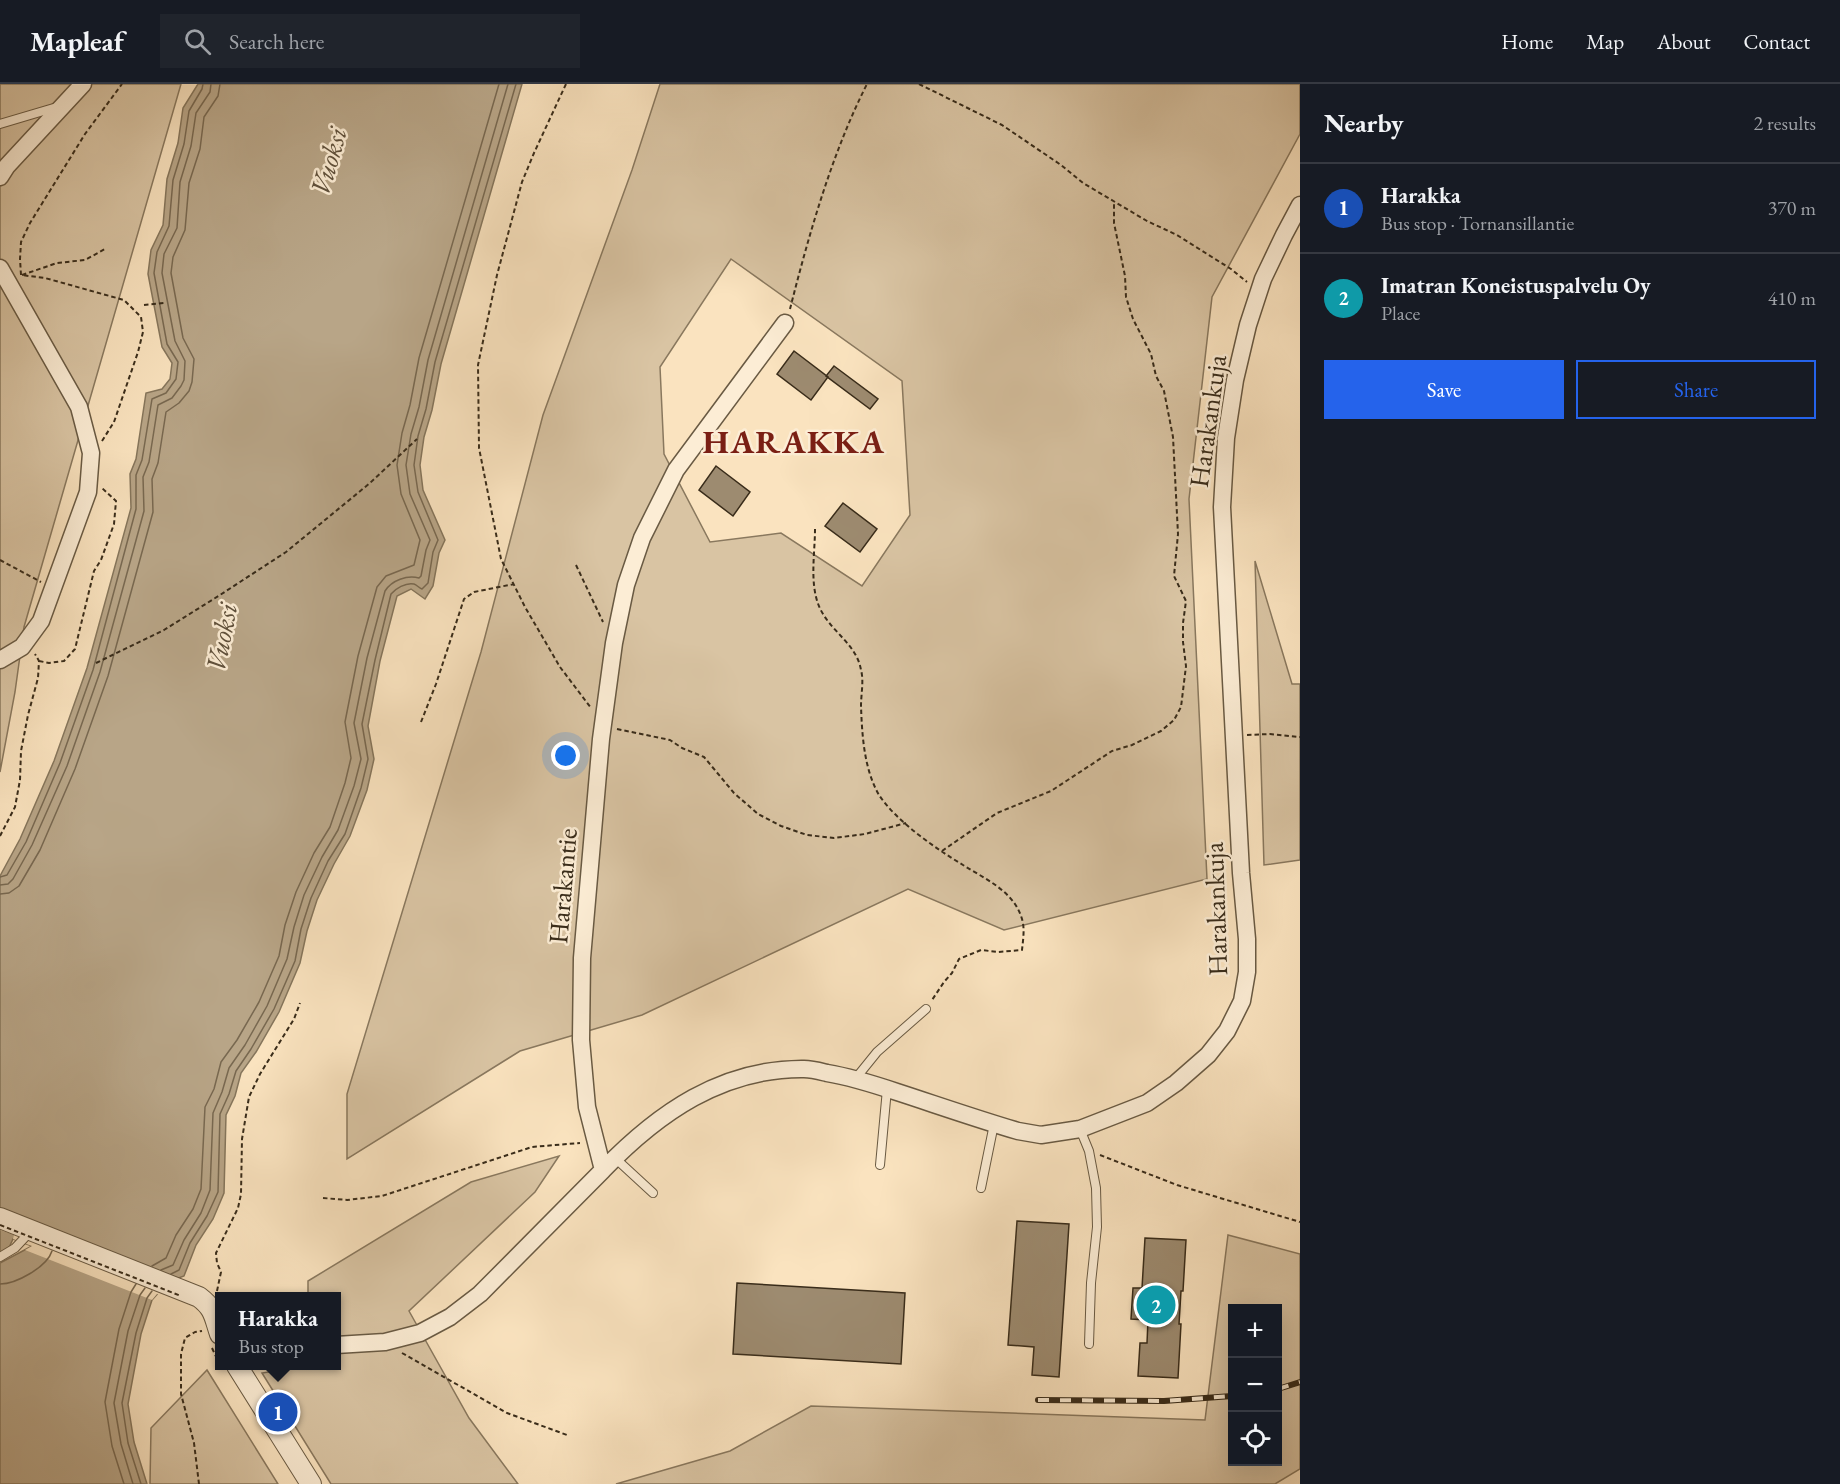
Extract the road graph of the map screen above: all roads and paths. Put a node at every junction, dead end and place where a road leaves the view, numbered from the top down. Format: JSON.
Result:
{"nodes":[{"id":1,"x":83,"y":84,"type":"edge"},
{"id":2,"x":122,"y":84,"type":"edge"},
{"id":3,"x":566,"y":84,"type":"edge"},
{"id":4,"x":867,"y":84,"type":"edge"},
{"id":5,"x":919,"y":84,"type":"edge"},
{"id":6,"x":63,"y":105,"type":"junction"},
{"id":7,"x":0,"y":124,"type":"edge"},
{"id":8,"x":0,"y":177,"type":"edge"},
{"id":9,"x":1114,"y":202,"type":"junction"},
{"id":10,"x":1300,"y":206,"type":"edge"},
{"id":11,"x":105,"y":249,"type":"dead end"},
{"id":12,"x":10,"y":275,"type":"edge"},
{"id":13,"x":1260,"y":290,"type":"junction"},
{"id":14,"x":164,"y":303,"type":"dead end"},
{"id":15,"x":144,"y":305,"type":"dead end"},
{"id":16,"x":785,"y":323,"type":"joint"},
{"id":17,"x":417,"y":439,"type":"dead end"},
{"id":18,"x":91,"y":453,"type":"junction"},
{"id":19,"x":89,"y":481,"type":"junction"},
{"id":20,"x":815,"y":529,"type":"dead end"},
{"id":21,"x":0,"y":560,"type":"edge"},
{"id":22,"x":576,"y":565,"type":"dead end"},
{"id":23,"x":514,"y":584,"type":"junction"},
{"id":24,"x":54,"y":589,"type":"junction"},
{"id":25,"x":27,"y":640,"type":"junction"},
{"id":26,"x":614,"y":643,"type":"junction"},
{"id":27,"x":0,"y":660,"type":"edge"},
{"id":28,"x":39,"y":661,"type":"junction"},
{"id":29,"x":96,"y":663,"type":"dead end"},
{"id":30,"x":421,"y":722,"type":"dead end"},
{"id":31,"x":603,"y":724,"type":"junction"},
{"id":32,"x":1235,"y":735,"type":"junction"},
{"id":33,"x":1300,"y":737,"type":"edge"},
{"id":34,"x":906,"y":824,"type":"junction"},
{"id":35,"x":0,"y":836,"type":"edge"},
{"id":36,"x":942,"y":851,"type":"junction"},
{"id":37,"x":300,"y":1003,"type":"dead end"},
{"id":38,"x":926,"y":1009,"type":"joint"},
{"id":39,"x":856,"y":1078,"type":"junction"},
{"id":40,"x":887,"y":1089,"type":"junction"},
{"id":41,"x":994,"y":1124,"type":"junction"},
{"id":42,"x":1080,"y":1129,"type":"junction"},
{"id":43,"x":595,"y":1142,"type":"junction"},
{"id":44,"x":1089,"y":1151,"type":"junction"},
{"id":45,"x":615,"y":1158,"type":"junction"},
{"id":46,"x":880,"y":1165,"type":"dead end"},
{"id":47,"x":603,"y":1170,"type":"junction"},
{"id":48,"x":981,"y":1188,"type":"dead end"},
{"id":49,"x":653,"y":1193,"type":"dead end"},
{"id":50,"x":323,"y":1198,"type":"dead end"},
{"id":51,"x":0,"y":1218,"type":"edge"},
{"id":52,"x":1300,"y":1222,"type":"edge"},
{"id":53,"x":0,"y":1225,"type":"edge"},
{"id":54,"x":32,"y":1230,"type":"junction"},
{"id":55,"x":0,"y":1257,"type":"edge"},
{"id":56,"x":216,"y":1292,"type":"edge"},
{"id":57,"x":182,"y":1293,"type":"junction"},
{"id":58,"x":215,"y":1294,"type":"edge"},
{"id":59,"x":208,"y":1304,"type":"junction"},
{"id":60,"x":213,"y":1332,"type":"edge"},
{"id":61,"x":385,"y":1341,"type":"junction"},
{"id":62,"x":1089,"y":1344,"type":"dead end"},
{"id":63,"x":341,"y":1345,"type":"edge"},
{"id":64,"x":240,"y":1370,"type":"edge"},
{"id":65,"x":567,"y":1435,"type":"dead end"},
{"id":66,"x":199,"y":1484,"type":"edge"},
{"id":67,"x":311,"y":1484,"type":"edge"}],
"edges":[{"from":1,"to":6,"type":"street"},
{"from":2,"to":12,"type":"path"},
{"from":3,"to":23,"type":"path"},
{"from":4,"to":16,"type":"path"},
{"from":5,"to":9,"type":"path"},
{"from":6,"to":7,"type":"lane"},
{"from":6,"to":8,"type":"street"},
{"from":9,"to":13,"type":"path"},
{"from":9,"to":36,"type":"path"},
{"from":10,"to":13,"type":"street","name":"Harakankuja"},
{"from":11,"to":12,"type":"path"},
{"from":12,"to":18,"type":"street"},
{"from":12,"to":18,"type":"path"},
{"from":13,"to":32,"type":"street","name":"Harakankuja"},
{"from":14,"to":15,"type":"path"},
{"from":16,"to":26,"type":"street","name":"Harakantie"},
{"from":17,"to":29,"type":"path"},
{"from":18,"to":19,"type":"street"},
{"from":19,"to":24,"type":"street"},
{"from":19,"to":28,"type":"path"},
{"from":20,"to":34,"type":"path"},
{"from":21,"to":24,"type":"path"},
{"from":22,"to":26,"type":"path"},
{"from":23,"to":30,"type":"path"},
{"from":23,"to":31,"type":"path"},
{"from":24,"to":25,"type":"street"},
{"from":25,"to":27,"type":"street"},
{"from":25,"to":28,"type":"path"},
{"from":26,"to":31,"type":"street","name":"Harakantie"},
{"from":28,"to":35,"type":"path"},
{"from":31,"to":34,"type":"path"},
{"from":31,"to":43,"type":"street","name":"Harakantie"},
{"from":32,"to":33,"type":"path"},
{"from":32,"to":42,"type":"street","name":"Harakankuja"},
{"from":34,"to":36,"type":"path"},
{"from":36,"to":38,"type":"path"},
{"from":37,"to":56,"type":"path"},
{"from":38,"to":39,"type":"lane"},
{"from":39,"to":40,"type":"street","name":"Harakankuja"},
{"from":39,"to":45,"type":"street","name":"Harakankuja"},
{"from":40,"to":41,"type":"street","name":"Harakankuja"},
{"from":40,"to":46,"type":"lane"},
{"from":41,"to":42,"type":"street","name":"Harakankuja"},
{"from":41,"to":48,"type":"lane"},
{"from":42,"to":44,"type":"lane"},
{"from":43,"to":47,"type":"street","name":"Harakantie"},
{"from":43,"to":50,"type":"path"},
{"from":44,"to":52,"type":"path"},
{"from":44,"to":62,"type":"lane"},
{"from":45,"to":47,"type":"street","name":"Harakankuja"},
{"from":45,"to":49,"type":"lane"},
{"from":47,"to":61,"type":"street"},
{"from":51,"to":54,"type":"street"},
{"from":53,"to":57,"type":"path","bridge":true},
{"from":54,"to":55,"type":"lane"},
{"from":54,"to":57,"type":"street"},
{"from":57,"to":59,"type":"street"},
{"from":58,"to":59,"type":"path"},
{"from":59,"to":60,"type":"street"},
{"from":60,"to":66,"type":"path"},
{"from":61,"to":63,"type":"street"},
{"from":61,"to":65,"type":"path"},
{"from":64,"to":67,"type":"street"}]}
